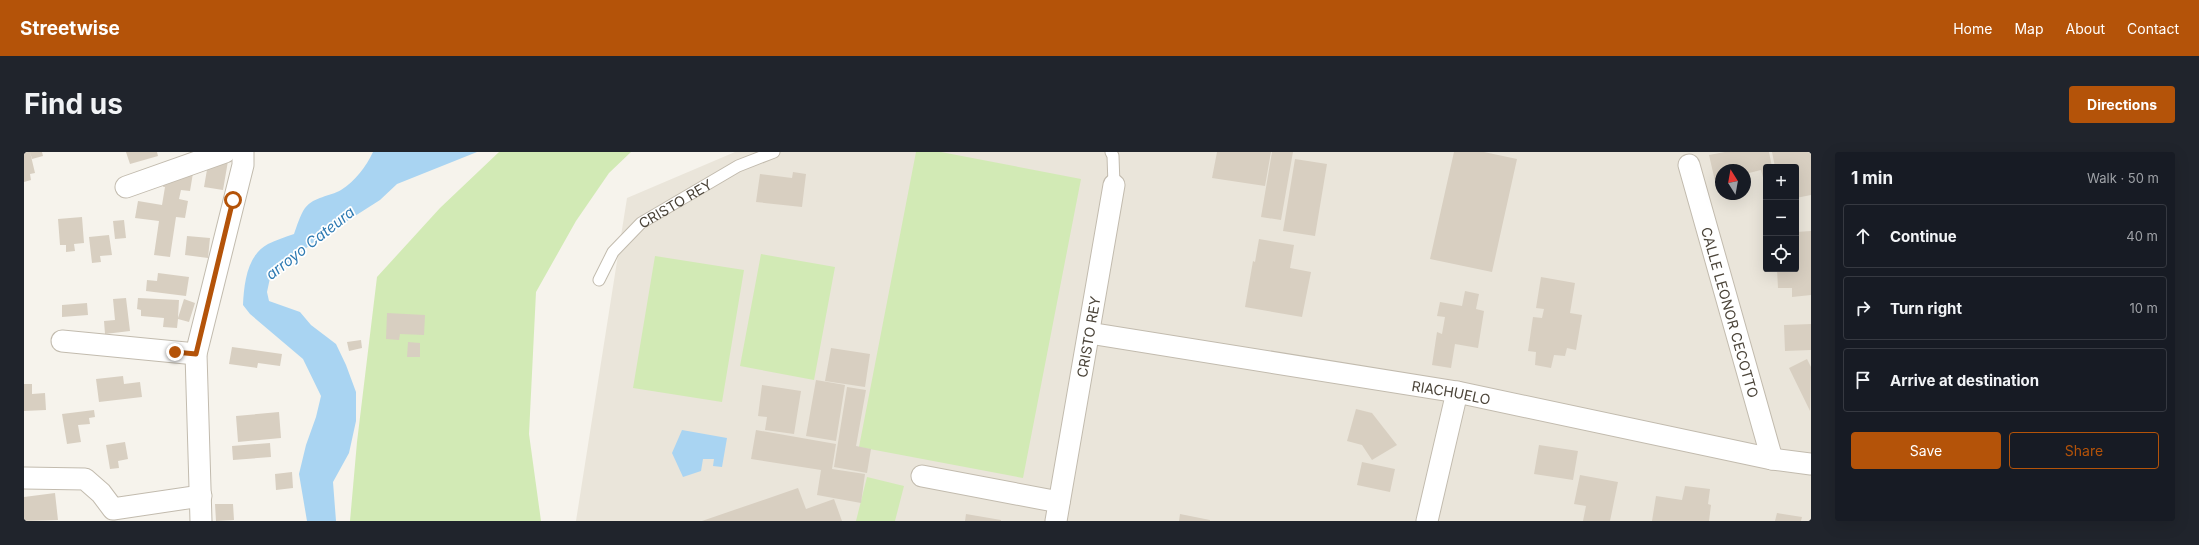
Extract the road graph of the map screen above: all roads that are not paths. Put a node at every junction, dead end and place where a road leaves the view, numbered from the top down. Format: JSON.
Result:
{"nodes":[{"id":1,"x":225,"y":152,"type":"edge"},
{"id":2,"x":243,"y":152,"type":"edge"},
{"id":3,"x":774,"y":152,"type":"edge"},
{"id":4,"x":1111,"y":152,"type":"edge"},
{"id":5,"x":1689,"y":165,"type":"dead end"},
{"id":6,"x":1114,"y":185,"type":"joint"},
{"id":7,"x":126,"y":187,"type":"dead end"},
{"id":8,"x":599,"y":280,"type":"dead end"},
{"id":9,"x":1089,"y":333,"type":"junction"},
{"id":10,"x":62,"y":341,"type":"dead end"},
{"id":11,"x":196,"y":354,"type":"junction"},
{"id":12,"x":1457,"y":392,"type":"junction"},
{"id":13,"x":1772,"y":459,"type":"junction"},
{"id":14,"x":1811,"y":464,"type":"edge"},
{"id":15,"x":922,"y":476,"type":"dead end"},
{"id":16,"x":24,"y":478,"type":"edge"},
{"id":17,"x":201,"y":496,"type":"junction"},
{"id":18,"x":1057,"y":512,"type":"edge"},
{"id":19,"x":107,"y":515,"type":"edge"},
{"id":20,"x":201,"y":521,"type":"edge"},
{"id":21,"x":1427,"y":521,"type":"edge"}],
"edges":[{"from":1,"to":7,"type":"street"},
{"from":2,"to":11,"type":"street"},
{"from":3,"to":8,"type":"lane","name":"CRISTO REY"},
{"from":4,"to":6,"type":"lane","name":"CRISTO REY"},
{"from":5,"to":13,"type":"street","name":"CALLE LEONOR CECOTTO"},
{"from":6,"to":9,"type":"street","name":"CRISTO REY"},
{"from":9,"to":12,"type":"street","name":"RIACHUELO"},
{"from":9,"to":18,"type":"street","name":"CRISTO REY"},
{"from":10,"to":11,"type":"street"},
{"from":11,"to":17,"type":"street"},
{"from":12,"to":13,"type":"street","name":"RIACHUELO"},
{"from":12,"to":21,"type":"street"},
{"from":13,"to":14,"type":"street","name":"RIACHUELO"},
{"from":15,"to":18,"type":"street"},
{"from":16,"to":19,"type":"street"},
{"from":17,"to":19,"type":"street"},
{"from":17,"to":20,"type":"street"}]}
